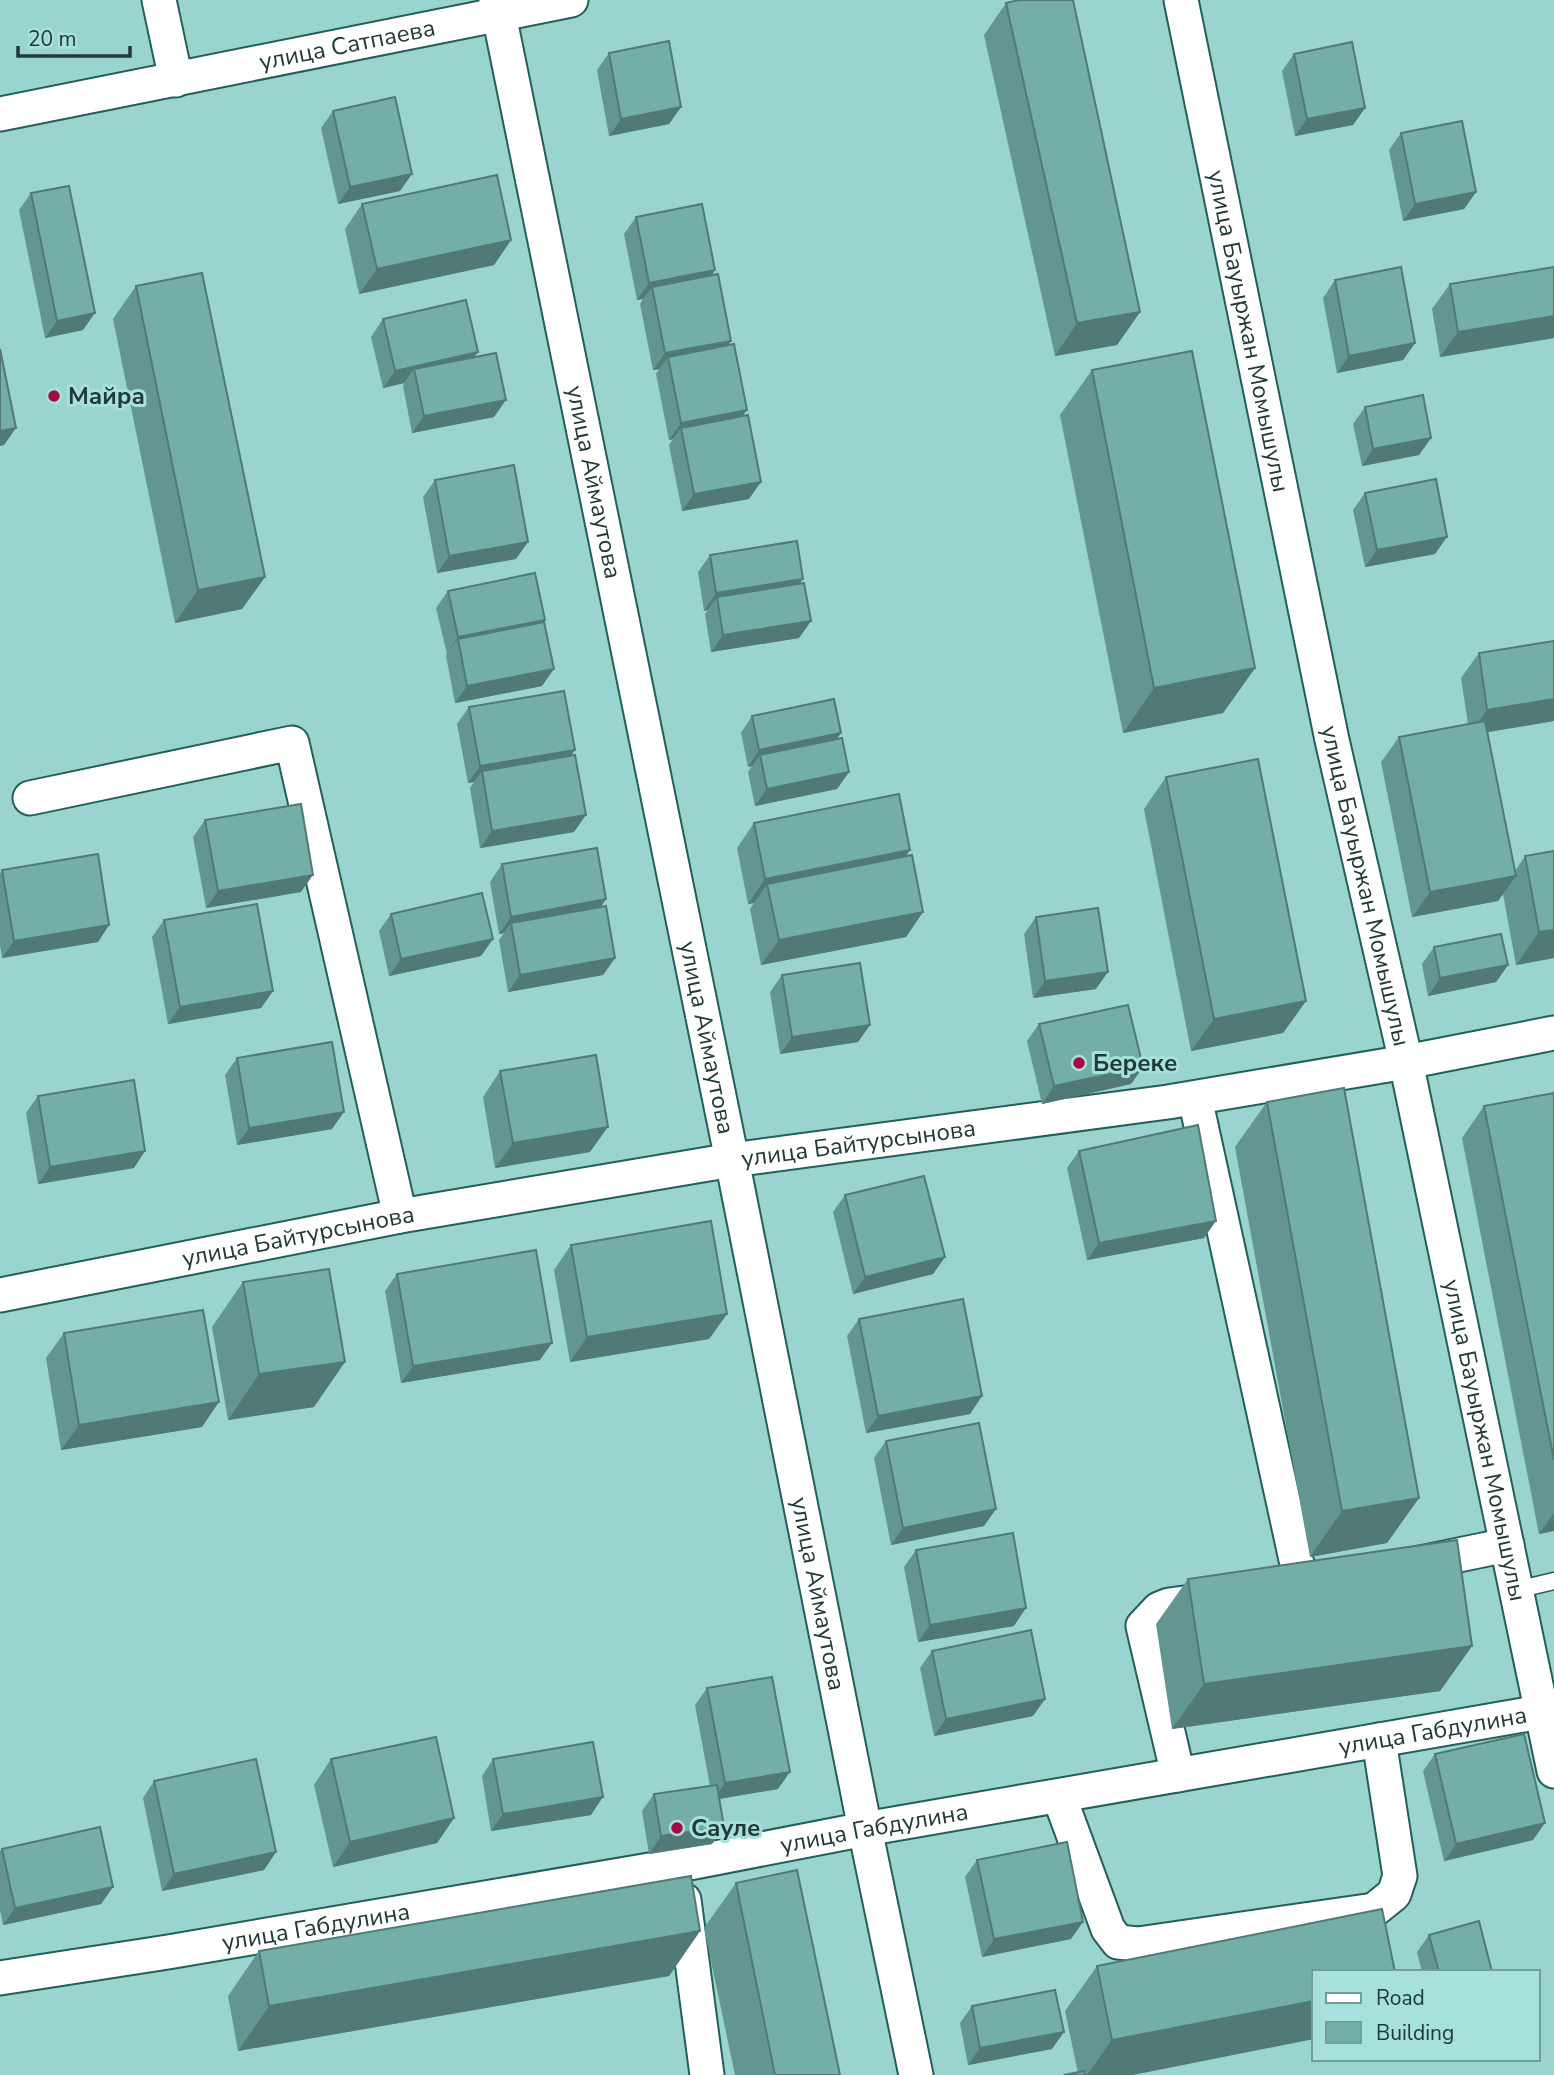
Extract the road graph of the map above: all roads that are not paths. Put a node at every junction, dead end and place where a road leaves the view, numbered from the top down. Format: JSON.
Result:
{"nodes":[{"id":1,"x":159,"y":0,"type":"edge"},
{"id":2,"x":571,"y":0,"type":"edge"},
{"id":3,"x":1181,"y":0,"type":"edge"},
{"id":4,"x":498,"y":7,"type":"edge"},
{"id":5,"x":176,"y":80,"type":"junction"},
{"id":6,"x":0,"y":114,"type":"edge"},
{"id":7,"x":30,"y":798,"type":"dead end"},
{"id":8,"x":1554,"y":1033,"type":"edge"},
{"id":9,"x":1406,"y":1062,"type":"junction"},
{"id":10,"x":1195,"y":1098,"type":"junction"},
{"id":11,"x":733,"y":1160,"type":"junction"},
{"id":12,"x":400,"y":1216,"type":"junction"},
{"id":13,"x":0,"y":1295,"type":"edge"},
{"id":14,"x":1507,"y":1545,"type":"junction"},
{"id":15,"x":1384,"y":1570,"type":"edge"},
{"id":16,"x":1554,"y":1581,"type":"edge"},
{"id":17,"x":1517,"y":1590,"type":"junction"},
{"id":18,"x":1541,"y":1712,"type":"junction"},
{"id":19,"x":1379,"y":1740,"type":"junction"},
{"id":20,"x":1554,"y":1771,"type":"edge"},
{"id":21,"x":1178,"y":1775,"type":"junction"},
{"id":22,"x":1059,"y":1796,"type":"junction"},
{"id":23,"x":865,"y":1829,"type":"junction"},
{"id":24,"x":679,"y":1865,"type":"junction"},
{"id":25,"x":0,"y":1978,"type":"edge"},
{"id":26,"x":707,"y":2075,"type":"edge"},
{"id":27,"x":916,"y":2075,"type":"edge"}],
"edges":[{"from":1,"to":5,"type":"street"},
{"from":2,"to":4,"type":"street","name":"улица Сатпаева"},
{"from":3,"to":9,"type":"street","name":"улица Бауыржан Момышулы"},
{"from":4,"to":5,"type":"street","name":"улица Сатпаева"},
{"from":4,"to":11,"type":"street","name":"улица Аймаутова"},
{"from":5,"to":6,"type":"street","name":"улица Сатпаева"},
{"from":7,"to":12,"type":"street"},
{"from":8,"to":9,"type":"street","name":"улица Байтурсынова"},
{"from":9,"to":10,"type":"street","name":"улица Байтурсынова"},
{"from":9,"to":14,"type":"street","name":"улица Бауыржан Момышулы"},
{"from":10,"to":11,"type":"street","name":"улица Байтурсынова"},
{"from":10,"to":21,"type":"street"},
{"from":11,"to":12,"type":"street","name":"улица Байтурсынова"},
{"from":11,"to":23,"type":"street","name":"улица Аймаутова"},
{"from":12,"to":13,"type":"street","name":"улица Байтурсынова"},
{"from":14,"to":15,"type":"street"},
{"from":14,"to":17,"type":"street","name":"улица Бауыржан Момышулы"},
{"from":16,"to":17,"type":"lane"},
{"from":17,"to":18,"type":"street","name":"улица Бауыржан Момышулы"},
{"from":18,"to":19,"type":"street","name":"улица Габдулина"},
{"from":18,"to":20,"type":"street","name":"улица Бауыржан Момышулы"},
{"from":19,"to":21,"type":"street","name":"улица Габдулина"},
{"from":19,"to":22,"type":"street"},
{"from":21,"to":22,"type":"street","name":"улица Габдулина"},
{"from":22,"to":23,"type":"street","name":"улица Габдулина"},
{"from":23,"to":24,"type":"street","name":"улица Габдулина"},
{"from":23,"to":27,"type":"street","name":"улица Аймаутова"},
{"from":24,"to":25,"type":"street","name":"улица Габдулина"},
{"from":24,"to":26,"type":"street"}]}
